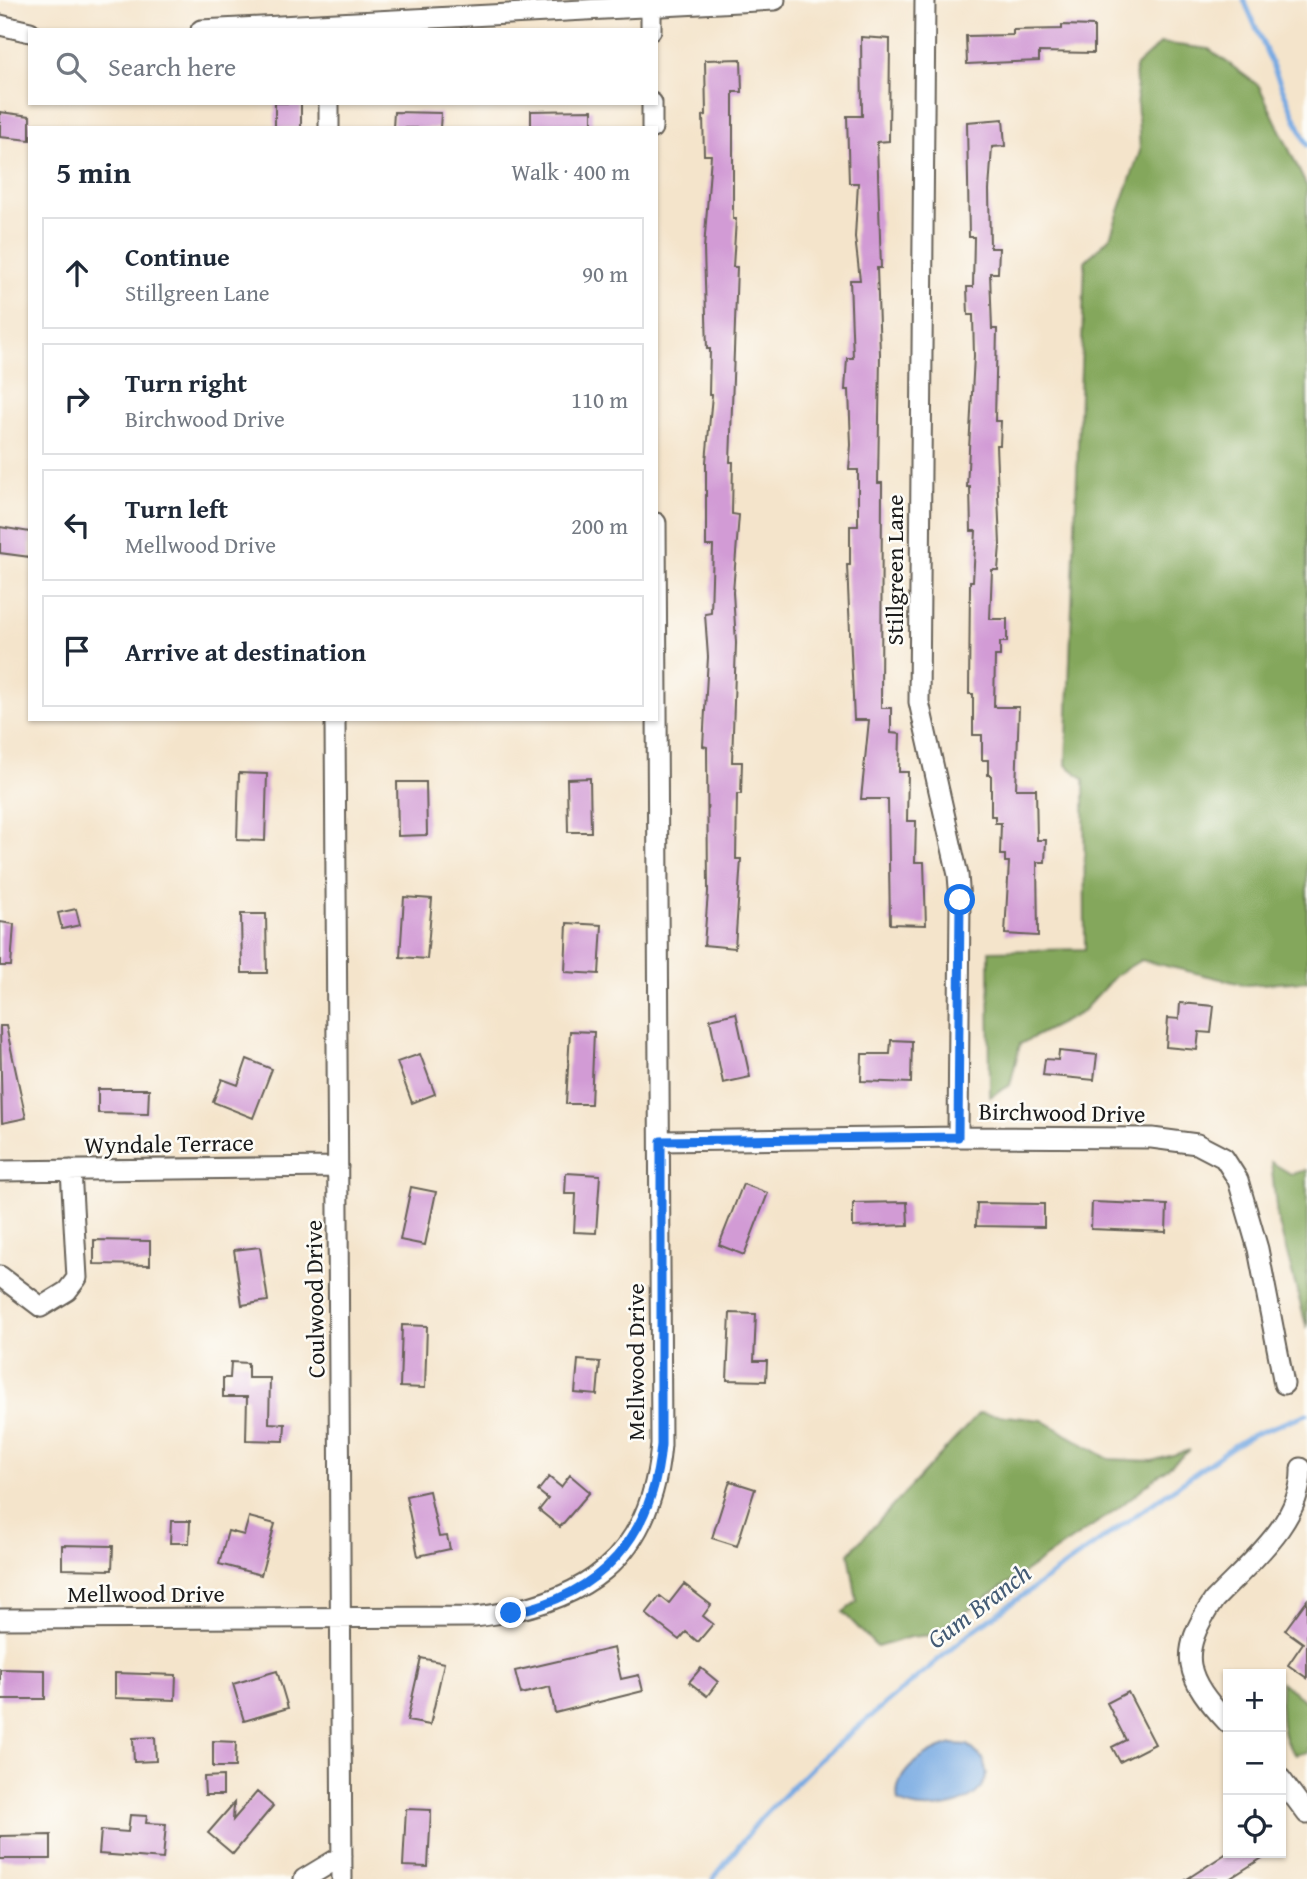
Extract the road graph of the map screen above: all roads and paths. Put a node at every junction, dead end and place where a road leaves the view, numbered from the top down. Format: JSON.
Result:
{"nodes":[{"id":1,"x":775,"y":0,"type":"edge"},
{"id":2,"x":925,"y":0,"type":"edge"},
{"id":3,"x":651,"y":6,"type":"junction"},
{"id":4,"x":0,"y":24,"type":"edge"},
{"id":5,"x":328,"y":26,"type":"edge"},
{"id":6,"x":264,"y":28,"type":"edge"},
{"id":7,"x":651,"y":28,"type":"edge"},
{"id":8,"x":28,"y":31,"type":"edge"},
{"id":9,"x":329,"y":105,"type":"edge"},
{"id":10,"x":652,"y":105,"type":"edge"},
{"id":11,"x":329,"y":126,"type":"edge"},
{"id":12,"x":652,"y":126,"type":"edge"},
{"id":13,"x":335,"y":721,"type":"edge"},
{"id":14,"x":658,"y":721,"type":"edge"},
{"id":15,"x":958,"y":1137,"type":"junction"},
{"id":16,"x":661,"y":1141,"type":"junction"},
{"id":17,"x":338,"y":1167,"type":"junction"},
{"id":18,"x":71,"y":1170,"type":"junction"},
{"id":19,"x":0,"y":1171,"type":"edge"},
{"id":20,"x":0,"y":1276,"type":"edge"},
{"id":21,"x":1284,"y":1384,"type":"dead end"},
{"id":22,"x":1301,"y":1468,"type":"dead end"},
{"id":23,"x":342,"y":1618,"type":"junction"},
{"id":24,"x":0,"y":1619,"type":"edge"},
{"id":25,"x":1223,"y":1717,"type":"edge"},
{"id":26,"x":1286,"y":1786,"type":"edge"},
{"id":27,"x":1307,"y":1814,"type":"edge"},
{"id":28,"x":342,"y":1856,"type":"junction"},
{"id":29,"x":304,"y":1879,"type":"edge"},
{"id":30,"x":342,"y":1879,"type":"edge"}],
"edges":[{"from":1,"to":3,"type":"street"},
{"from":2,"to":15,"type":"street","name":"Stillgreen Lane"},
{"from":3,"to":5,"type":"street"},
{"from":3,"to":7,"type":"street"},
{"from":4,"to":8,"type":"street"},
{"from":5,"to":6,"type":"street"},
{"from":9,"to":11,"type":"street"},
{"from":10,"to":12,"type":"street"},
{"from":13,"to":17,"type":"street","name":"Coulwood Drive"},
{"from":14,"to":16,"type":"street","name":"Mellwood Drive"},
{"from":15,"to":16,"type":"street","name":"Birchwood Drive"},
{"from":15,"to":21,"type":"street","name":"Birchwood Drive"},
{"from":16,"to":23,"type":"street","name":"Mellwood Drive"},
{"from":17,"to":18,"type":"street","name":"Wyndale Terrace"},
{"from":17,"to":23,"type":"street","name":"Coulwood Drive"},
{"from":18,"to":19,"type":"street","name":"Wyndale Terrace"},
{"from":18,"to":20,"type":"street"},
{"from":22,"to":25,"type":"street"},
{"from":23,"to":24,"type":"street","name":"Mellwood Drive"},
{"from":23,"to":28,"type":"street","name":"Coulwood Drive"},
{"from":26,"to":27,"type":"street"},
{"from":28,"to":29,"type":"street"},
{"from":28,"to":30,"type":"street","name":"Coulwood Drive"}]}
